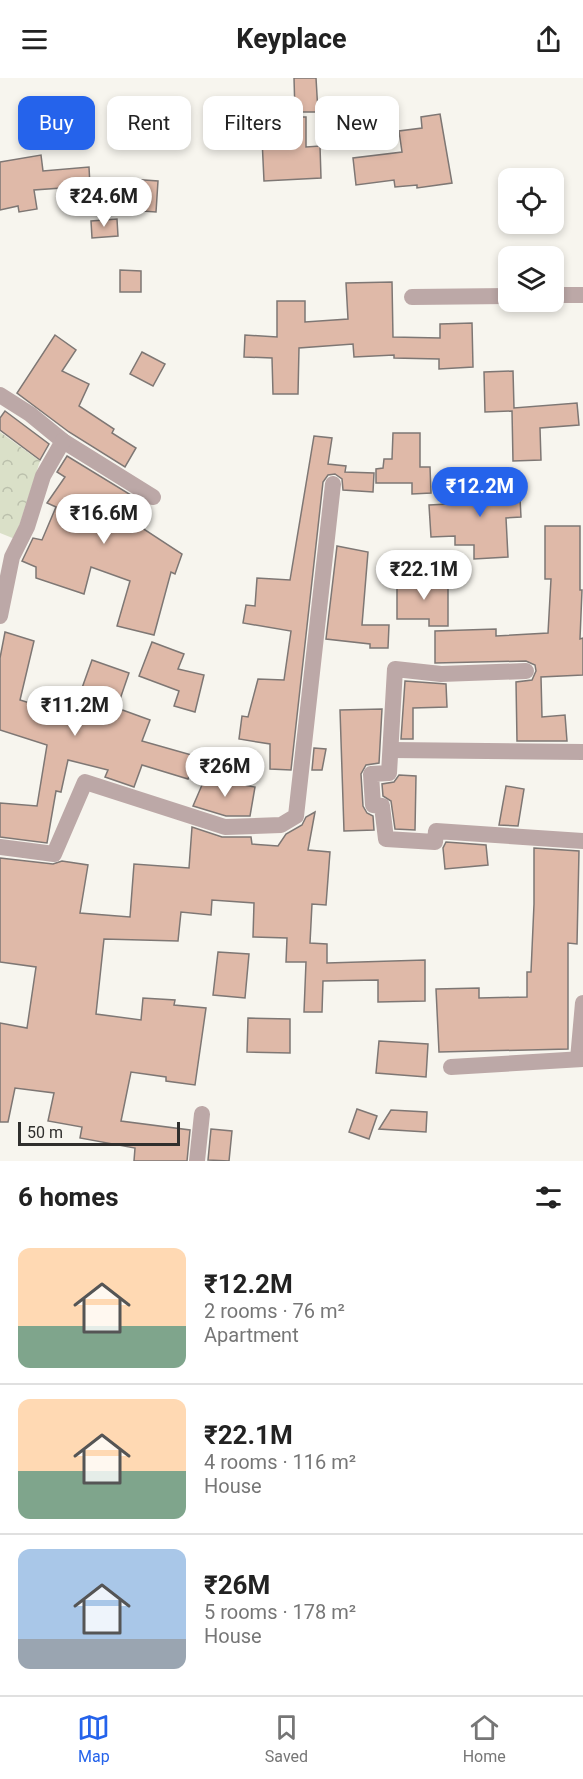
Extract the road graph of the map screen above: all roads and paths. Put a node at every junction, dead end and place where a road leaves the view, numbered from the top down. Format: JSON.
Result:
{"nodes":[{"id":1,"x":583,"y":295,"type":"edge"},
{"id":2,"x":498,"y":296,"type":"edge"},
{"id":3,"x":564,"y":296,"type":"edge"},
{"id":4,"x":412,"y":297,"type":"dead end"},
{"id":5,"x":0,"y":395,"type":"edge"},
{"id":6,"x":63,"y":441,"type":"junction"},
{"id":7,"x":333,"y":484,"type":"dead end"},
{"id":8,"x":153,"y":496,"type":"dead end"},
{"id":9,"x":0,"y":616,"type":"edge"},
{"id":10,"x":526,"y":671,"type":"dead end"},
{"id":11,"x":392,"y":750,"type":"junction"},
{"id":12,"x":583,"y":752,"type":"edge"},
{"id":13,"x":583,"y":841,"type":"edge"},
{"id":14,"x":0,"y":847,"type":"edge"},
{"id":15,"x":583,"y":1003,"type":"edge"},
{"id":16,"x":581,"y":1059,"type":"edge"},
{"id":17,"x":451,"y":1067,"type":"dead end"},
{"id":18,"x":202,"y":1114,"type":"dead end"},
{"id":19,"x":196,"y":1161,"type":"edge"}],
"edges":[{"from":1,"to":3,"type":"street"},
{"from":2,"to":4,"type":"street"},
{"from":5,"to":6,"type":"street"},
{"from":6,"to":8,"type":"street"},
{"from":6,"to":9,"type":"street"},
{"from":7,"to":14,"type":"street"},
{"from":10,"to":11,"type":"street"},
{"from":11,"to":12,"type":"street"},
{"from":11,"to":13,"type":"street"},
{"from":15,"to":16,"type":"street"},
{"from":16,"to":17,"type":"street"},
{"from":18,"to":19,"type":"street"}]}
